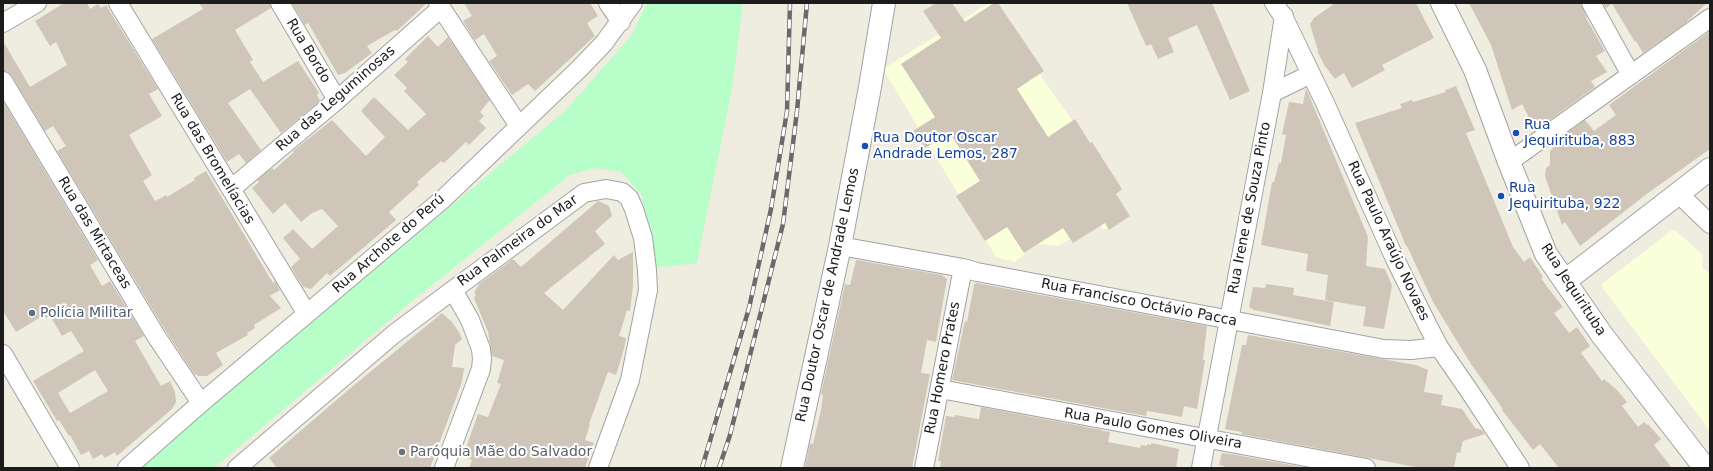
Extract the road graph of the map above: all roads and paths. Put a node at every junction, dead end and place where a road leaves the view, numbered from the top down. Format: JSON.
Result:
{"nodes":[{"id":1,"x":37,"y":3,"type":"edge"},
{"id":2,"x":118,"y":3,"type":"edge"},
{"id":3,"x":280,"y":3,"type":"edge"},
{"id":4,"x":608,"y":3,"type":"edge"},
{"id":5,"x":633,"y":3,"type":"edge"},
{"id":6,"x":884,"y":3,"type":"edge"},
{"id":7,"x":1274,"y":3,"type":"edge"},
{"id":8,"x":1442,"y":3,"type":"edge"},
{"id":9,"x":1591,"y":3,"type":"edge"},
{"id":10,"x":440,"y":5,"type":"edge"},
{"id":11,"x":1285,"y":11,"type":"edge"},
{"id":12,"x":1710,"y":18,"type":"edge"},
{"id":13,"x":621,"y":22,"type":"junction"},
{"id":14,"x":3,"y":23,"type":"edge"},
{"id":15,"x":1311,"y":74,"type":"junction"},
{"id":16,"x":1631,"y":75,"type":"junction"},
{"id":17,"x":3,"y":81,"type":"edge"},
{"id":18,"x":1272,"y":93,"type":"junction"},
{"id":19,"x":337,"y":100,"type":"junction"},
{"id":20,"x":519,"y":126,"type":"junction"},
{"id":21,"x":1509,"y":162,"type":"junction"},
{"id":22,"x":1707,"y":175,"type":"edge"},
{"id":23,"x":231,"y":189,"type":"junction"},
{"id":24,"x":1679,"y":194,"type":"junction"},
{"id":25,"x":1710,"y":224,"type":"edge"},
{"id":26,"x":840,"y":246,"type":"junction"},
{"id":27,"x":963,"y":268,"type":"junction"},
{"id":28,"x":1565,"y":281,"type":"junction"},
{"id":29,"x":453,"y":290,"type":"junction"},
{"id":30,"x":307,"y":314,"type":"junction"},
{"id":31,"x":1229,"y":320,"type":"junction"},
{"id":32,"x":1439,"y":348,"type":"junction"},
{"id":33,"x":3,"y":354,"type":"edge"},
{"id":34,"x":940,"y":389,"type":"junction"},
{"id":35,"x":201,"y":403,"type":"junction"},
{"id":36,"x":1207,"y":439,"type":"junction"},
{"id":37,"x":1706,"y":465,"type":"edge"},
{"id":38,"x":70,"y":468,"type":"edge"},
{"id":39,"x":127,"y":468,"type":"edge"},
{"id":40,"x":237,"y":468,"type":"edge"},
{"id":41,"x":444,"y":468,"type":"edge"},
{"id":42,"x":598,"y":468,"type":"edge"},
{"id":43,"x":792,"y":468,"type":"edge"},
{"id":44,"x":924,"y":468,"type":"edge"},
{"id":45,"x":1201,"y":468,"type":"edge"},
{"id":46,"x":1366,"y":468,"type":"edge"},
{"id":47,"x":1520,"y":468,"type":"edge"}],
"edges":[{"from":1,"to":14,"type":"street"},
{"from":2,"to":23,"type":"street","name":"Rua das Bromelíacias"},
{"from":3,"to":19,"type":"street","name":"Rua Bordo"},
{"from":4,"to":13,"type":"street"},
{"from":5,"to":13,"type":"street","name":"Rua Archote do Perú"},
{"from":6,"to":26,"type":"street","name":"Rua Doutor Oscar de Andrade Lemos"},
{"from":7,"to":11,"type":"street","name":"Rua Paulo Araújo Novaes"},
{"from":8,"to":21,"type":"street","name":"Rua Jequirituba"},
{"from":9,"to":16,"type":"street"},
{"from":10,"to":19,"type":"street","name":"Rua das Leguminosas"},
{"from":10,"to":20,"type":"street"},
{"from":11,"to":15,"type":"street","name":"Rua Paulo Araújo Novaes"},
{"from":11,"to":18,"type":"street","name":"Rua Irene de Souza Pinto"},
{"from":12,"to":16,"type":"street"},
{"from":13,"to":20,"type":"street","name":"Rua Archote do Perú"},
{"from":15,"to":18,"type":"street"},
{"from":15,"to":32,"type":"street","name":"Rua Paulo Araújo Novaes"},
{"from":16,"to":21,"type":"street"},
{"from":17,"to":35,"type":"street","name":"Rua das Mirtaceas"},
{"from":18,"to":31,"type":"street","name":"Rua Irene de Souza Pinto"},
{"from":19,"to":23,"type":"street","name":"Rua das Leguminosas"},
{"from":20,"to":30,"type":"street","name":"Rua Archote do Perú"},
{"from":21,"to":28,"type":"street","name":"Rua Jequirituba"},
{"from":22,"to":24,"type":"street"},
{"from":23,"to":30,"type":"street","name":"Rua das Bromelíacias"},
{"from":24,"to":25,"type":"street"},
{"from":24,"to":28,"type":"street"},
{"from":26,"to":27,"type":"street","name":"Rua Francisco Octávio Pacca"},
{"from":26,"to":43,"type":"street","name":"Rua Doutor Oscar de Andrade Lemos"},
{"from":27,"to":31,"type":"street","name":"Rua Francisco Octávio Pacca"},
{"from":27,"to":34,"type":"street","name":"Rua Homero Prates"},
{"from":28,"to":37,"type":"street","name":"Rua Jequirituba"},
{"from":29,"to":40,"type":"street","name":"Rua Palmeira do Mar"},
{"from":29,"to":41,"type":"street"},
{"from":29,"to":42,"type":"street","name":"Rua Palmeira do Mar"},
{"from":30,"to":35,"type":"street","name":"Rua Archote do Perú"},
{"from":31,"to":32,"type":"street","name":"Rua Francisco Octávio Pacca"},
{"from":31,"to":36,"type":"street","name":"Rua Irene de Souza Pinto"},
{"from":32,"to":47,"type":"street","name":"Rua Paulo Araújo Novaes"},
{"from":33,"to":38,"type":"street"},
{"from":34,"to":36,"type":"street","name":"Rua Paulo Gomes Oliveira"},
{"from":34,"to":44,"type":"street","name":"Rua Homero Prates"},
{"from":35,"to":39,"type":"street","name":"Rua Archote do Perú"},
{"from":36,"to":45,"type":"street","name":"Rua Irene de Souza Pinto"},
{"from":36,"to":46,"type":"street","name":"Rua Paulo Gomes Oliveira"}]}
